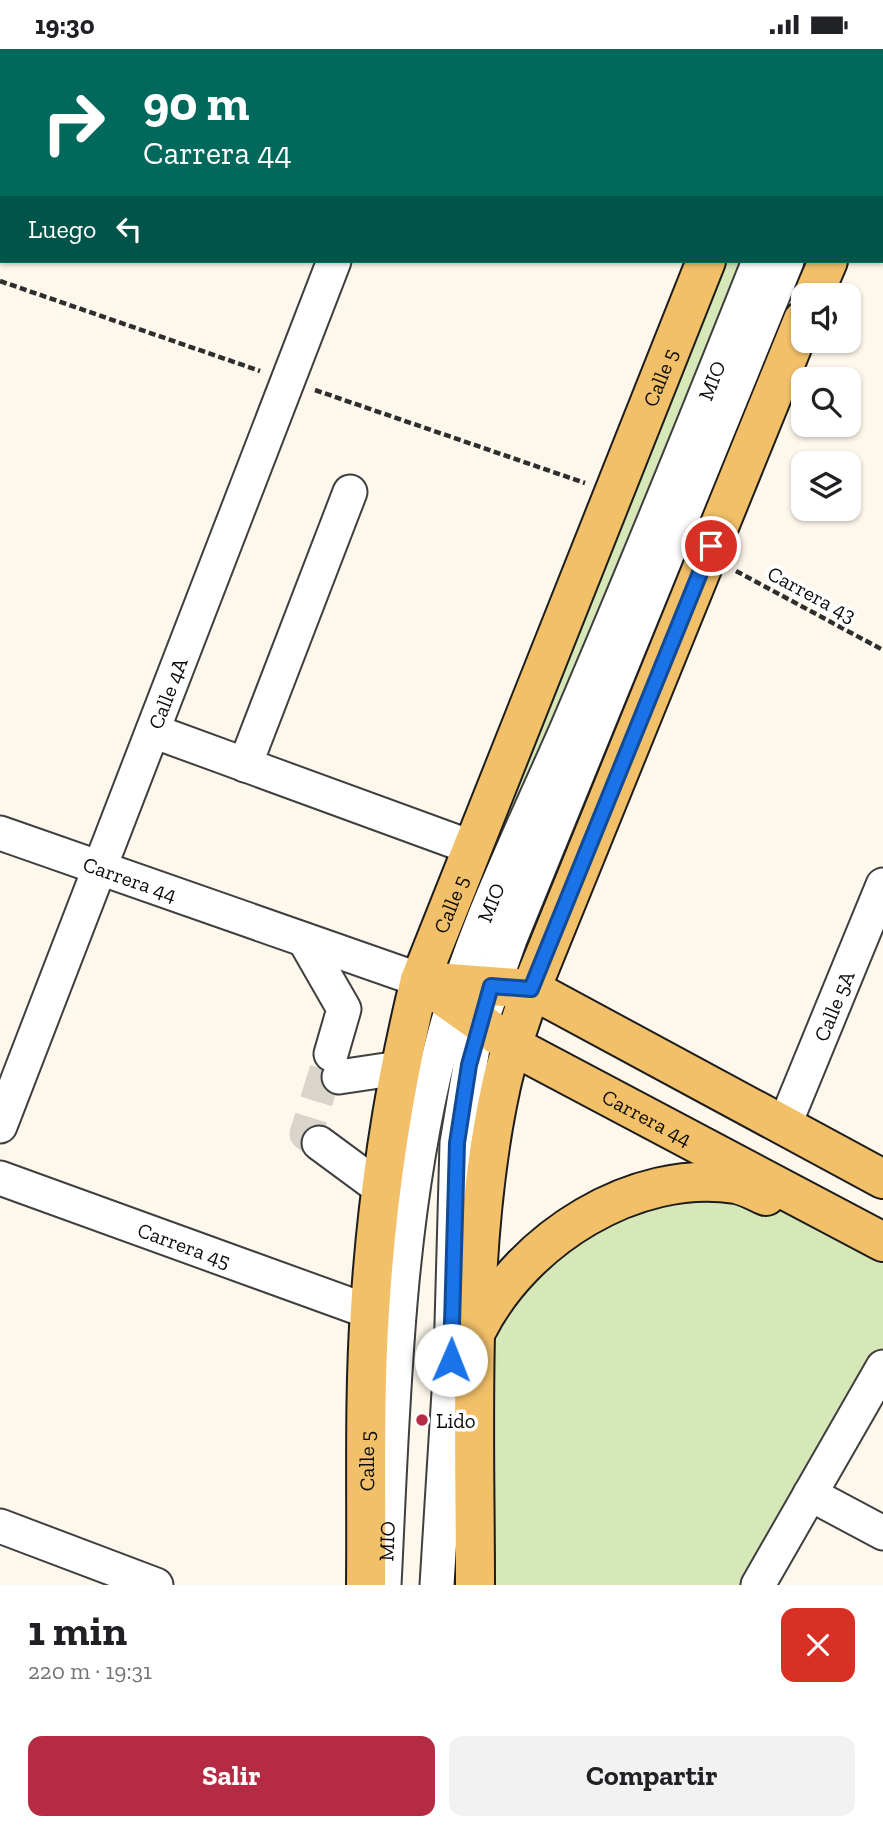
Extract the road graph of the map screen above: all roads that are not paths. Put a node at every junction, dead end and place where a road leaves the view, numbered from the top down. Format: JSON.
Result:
{"nodes":[{"id":1,"x":333,"y":263,"type":"edge"},
{"id":2,"x":705,"y":263,"type":"edge"},
{"id":3,"x":758,"y":263,"type":"edge"},
{"id":4,"x":786,"y":263,"type":"edge"},
{"id":5,"x":827,"y":263,"type":"edge"},
{"id":6,"x":819,"y":283,"type":"edge"},
{"id":7,"x":791,"y":350,"type":"edge"},
{"id":8,"x":349,"y":492,"type":"dead end"},
{"id":9,"x":153,"y":731,"type":"junction"},
{"id":10,"x":245,"y":765,"type":"junction"},
{"id":11,"x":0,"y":833,"type":"edge"},
{"id":12,"x":473,"y":848,"type":"junction"},
{"id":13,"x":100,"y":868,"type":"junction"},
{"id":14,"x":881,"y":897,"type":"edge"},
{"id":15,"x":305,"y":941,"type":"junction"},
{"id":16,"x":420,"y":981,"type":"junction"},
{"id":17,"x":531,"y":989,"type":"junction"},
{"id":18,"x":472,"y":999,"type":"junction"},
{"id":19,"x":513,"y":1046,"type":"junction"},
{"id":20,"x":399,"y":1068,"type":"junction"},
{"id":21,"x":0,"y":1126,"type":"edge"},
{"id":22,"x":784,"y":1126,"type":"junction"},
{"id":23,"x":318,"y":1143,"type":"tunnel mouth"},
{"id":24,"x":0,"y":1178,"type":"edge"},
{"id":25,"x":883,"y":1179,"type":"edge"},
{"id":26,"x":380,"y":1188,"type":"junction"},
{"id":27,"x":883,"y":1242,"type":"edge"},
{"id":28,"x":883,"y":1247,"type":"edge"},
{"id":29,"x":370,"y":1312,"type":"junction"},
{"id":30,"x":476,"y":1333,"type":"junction"},
{"id":31,"x":883,"y":1367,"type":"edge"},
{"id":32,"x":810,"y":1495,"type":"junction"},
{"id":33,"x":0,"y":1526,"type":"edge"},
{"id":34,"x":883,"y":1533,"type":"edge"},
{"id":35,"x":156,"y":1585,"type":"edge"},
{"id":36,"x":366,"y":1585,"type":"edge"},
{"id":37,"x":384,"y":1585,"type":"edge"},
{"id":38,"x":436,"y":1585,"type":"edge"},
{"id":39,"x":475,"y":1585,"type":"edge"},
{"id":40,"x":758,"y":1585,"type":"edge"}],
"edges":[{"from":1,"to":9,"type":"street","name":"Calle 4A"},
{"from":2,"to":12,"type":"main road","name":"Calle 5"},
{"from":3,"to":18,"type":"street","name":"MIO"},
{"from":4,"to":18,"type":"street","name":"MIO"},
{"from":5,"to":6,"type":"main road"},
{"from":7,"to":17,"type":"main road"},
{"from":8,"to":10,"type":"street"},
{"from":9,"to":10,"type":"street"},
{"from":9,"to":13,"type":"street","name":"Calle 4A"},
{"from":10,"to":12,"type":"street"},
{"from":11,"to":13,"type":"street","name":"Carrera 44"},
{"from":12,"to":16,"type":"main road","name":"Calle 5"},
{"from":13,"to":15,"type":"street","name":"Carrera 44"},
{"from":13,"to":21,"type":"street","name":"Calle 4A"},
{"from":14,"to":22,"type":"street","name":"Calle 5A"},
{"from":15,"to":16,"type":"street","name":"Carrera 44"},
{"from":15,"to":20,"type":"street"},
{"from":16,"to":18,"type":"main road","name":"Carrera 44"},
{"from":16,"to":20,"type":"main road","name":"Calle 5"},
{"from":17,"to":18,"type":"main road","name":"Carrera 44"},
{"from":17,"to":19,"type":"main road"},
{"from":17,"to":22,"type":"main road","name":"Carrera 44"},
{"from":18,"to":19,"type":"main road","name":"Carrera 44"},
{"from":18,"to":37,"type":"street","name":"MIO"},
{"from":18,"to":38,"type":"street","name":"MIO"},
{"from":19,"to":27,"type":"main road","name":"Carrera 44"},
{"from":19,"to":30,"type":"main road"},
{"from":20,"to":26,"type":"main road","name":"Calle 5"},
{"from":22,"to":25,"type":"main road","name":"Carrera 44"},
{"from":23,"to":26,"type":"street"},
{"from":24,"to":29,"type":"street","name":"Carrera 45"},
{"from":26,"to":29,"type":"main road","name":"Calle 5"},
{"from":28,"to":30,"type":"main road"},
{"from":29,"to":36,"type":"main road","name":"Calle 5"},
{"from":30,"to":39,"type":"main road"},
{"from":31,"to":32,"type":"street"},
{"from":32,"to":34,"type":"street"},
{"from":32,"to":40,"type":"street"},
{"from":33,"to":35,"type":"street"}]}
